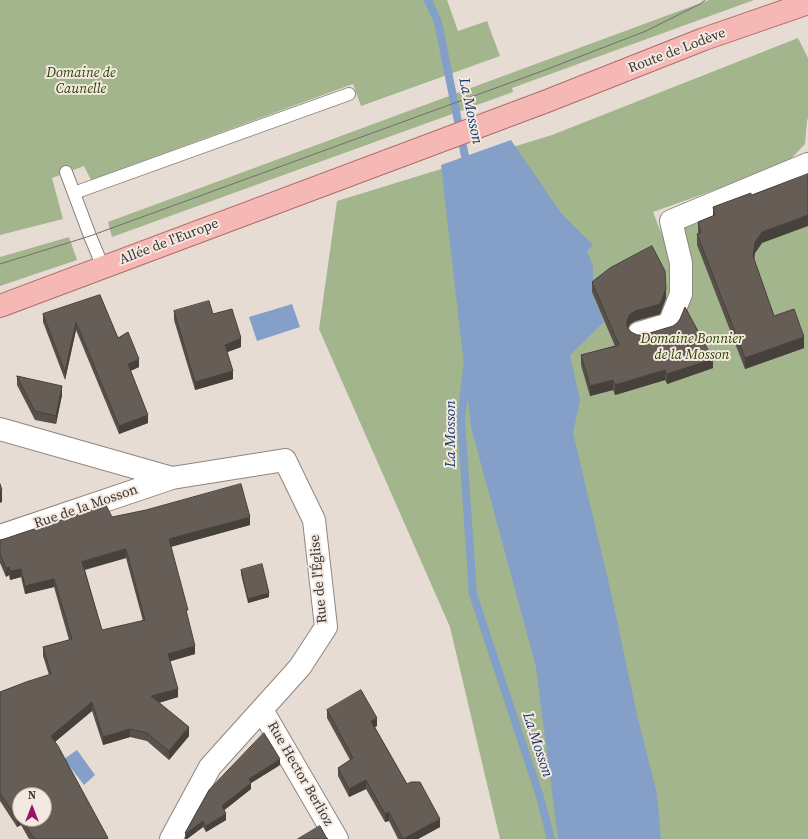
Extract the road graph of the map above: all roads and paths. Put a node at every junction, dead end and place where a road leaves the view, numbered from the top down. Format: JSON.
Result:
{"nodes":[{"id":1,"x":808,"y":3,"type":"edge"},
{"id":2,"x":349,"y":94,"type":"dead end"},
{"id":3,"x":808,"y":164,"type":"edge"},
{"id":4,"x":66,"y":172,"type":"dead end"},
{"id":5,"x":338,"y":179,"type":"joint"},
{"id":6,"x":74,"y":192,"type":"junction"},
{"id":7,"x":102,"y":267,"type":"junction"},
{"id":8,"x":0,"y":306,"type":"edge"},
{"id":9,"x":639,"y":333,"type":"edge"},
{"id":10,"x":0,"y":429,"type":"edge"},
{"id":11,"x":172,"y":478,"type":"junction"},
{"id":12,"x":0,"y":536,"type":"edge"},
{"id":13,"x":262,"y":710,"type":"junction"},
{"id":14,"x":171,"y":839,"type":"edge"},
{"id":15,"x":337,"y":839,"type":"edge"}],
"edges":[{"from":1,"to":5,"type":"main road","name":"Route de Lodève"},
{"from":2,"to":6,"type":"lane"},
{"from":3,"to":9,"type":"street"},
{"from":4,"to":6,"type":"lane"},
{"from":5,"to":7,"type":"main road","name":"Allée de l'Europe"},
{"from":6,"to":7,"type":"lane"},
{"from":7,"to":8,"type":"main road","name":"Allée de l'Europe"},
{"from":10,"to":11,"type":"street"},
{"from":11,"to":12,"type":"street","name":"Rue de la Mosson"},
{"from":11,"to":13,"type":"street","name":"Rue de l'Église"},
{"from":13,"to":14,"type":"street","name":"Rue de l'Église"},
{"from":13,"to":15,"type":"street","name":"Rue Hector Berlioz"}]}
